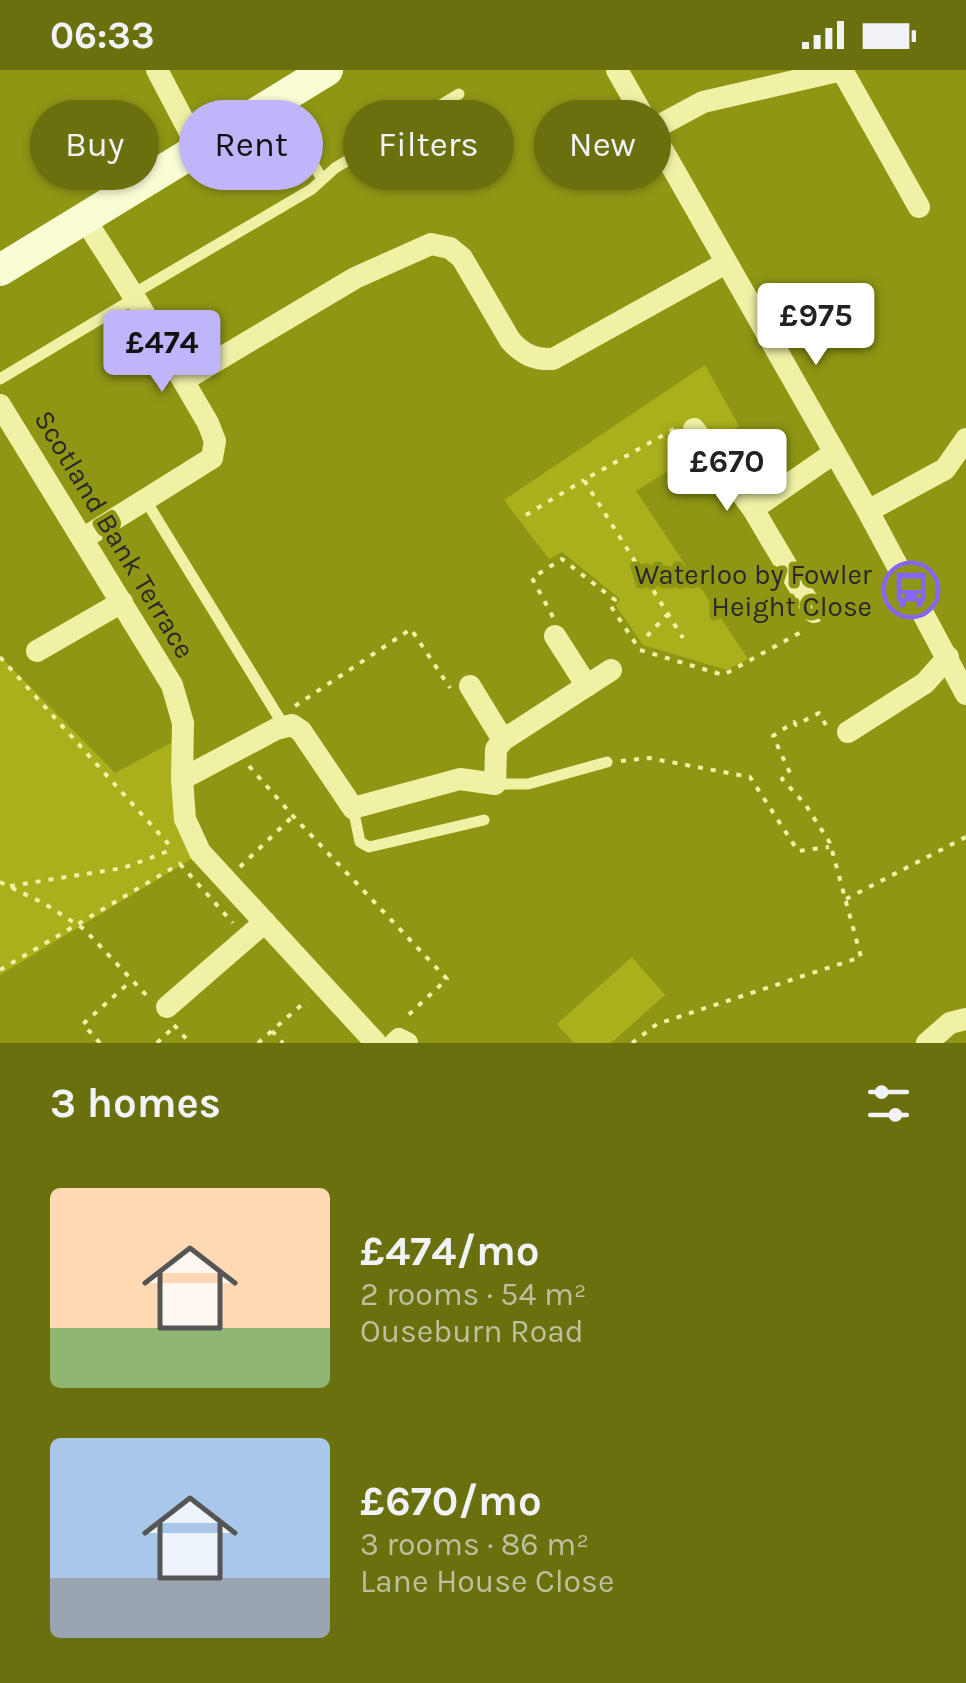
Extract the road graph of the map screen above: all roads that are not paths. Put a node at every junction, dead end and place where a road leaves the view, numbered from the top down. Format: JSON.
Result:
{"nodes":[{"id":1,"x":157,"y":70,"type":"edge"},
{"id":2,"x":327,"y":70,"type":"edge"},
{"id":3,"x":617,"y":70,"type":"edge"},
{"id":4,"x":842,"y":70,"type":"edge"},
{"id":5,"x":459,"y":94,"type":"dead end"},
{"id":6,"x":276,"y":100,"type":"edge"},
{"id":7,"x":449,"y":100,"type":"edge"},
{"id":8,"x":634,"y":100,"type":"edge"},
{"id":9,"x":179,"y":112,"type":"edge"},
{"id":10,"x":671,"y":119,"type":"edge"},
{"id":11,"x":179,"y":160,"type":"edge"},
{"id":12,"x":671,"y":165,"type":"edge"},
{"id":13,"x":310,"y":190,"type":"edge"},
{"id":14,"x":918,"y":207,"type":"dead end"},
{"id":15,"x":84,"y":218,"type":"junction"},
{"id":16,"x":726,"y":263,"type":"junction"},
{"id":17,"x":0,"y":270,"type":"edge"},
{"id":18,"x":134,"y":296,"type":"junction"},
{"id":19,"x":0,"y":378,"type":"edge"},
{"id":20,"x":184,"y":380,"type":"junction"},
{"id":21,"x":2,"y":412,"type":"edge"},
{"id":22,"x":694,"y":429,"type":"road end"},
{"id":23,"x":966,"y":439,"type":"edge"},
{"id":24,"x":834,"y":453,"type":"junction"},
{"id":25,"x":146,"y":501,"type":"junction"},
{"id":26,"x":753,"y":508,"type":"junction"},
{"id":27,"x":868,"y":511,"type":"junction"},
{"id":28,"x":84,"y":538,"type":"junction"},
{"id":29,"x":122,"y":602,"type":"junction"},
{"id":30,"x":814,"y":612,"type":"road end"},
{"id":31,"x":556,"y":636,"type":"road end"},
{"id":32,"x":37,"y":651,"type":"dead end"},
{"id":33,"x":948,"y":657,"type":"junction"},
{"id":34,"x":611,"y":670,"type":"dead end"},
{"id":35,"x":470,"y":686,"type":"road end"},
{"id":36,"x":587,"y":686,"type":"junction"},
{"id":37,"x":966,"y":694,"type":"edge"},
{"id":38,"x":281,"y":722,"type":"junction"},
{"id":39,"x":848,"y":732,"type":"road end"},
{"id":40,"x":503,"y":740,"type":"junction"},
{"id":41,"x":607,"y":762,"type":"road end"},
{"id":42,"x":182,"y":779,"type":"junction"},
{"id":43,"x":495,"y":784,"type":"junction"},
{"id":44,"x":354,"y":808,"type":"junction"},
{"id":45,"x":484,"y":820,"type":"dead end"},
{"id":46,"x":265,"y":922,"type":"junction"},
{"id":47,"x":171,"y":1016,"type":"road end"},
{"id":48,"x":966,"y":1019,"type":"edge"},
{"id":49,"x":376,"y":1043,"type":"edge"},
{"id":50,"x":927,"y":1043,"type":"edge"}],
"edges":[{"from":1,"to":9,"type":"street"},
{"from":2,"to":6,"type":"street"},
{"from":3,"to":8,"type":"street"},
{"from":4,"to":10,"type":"street"},
{"from":4,"to":14,"type":"street"},
{"from":5,"to":7,"type":"lane"},
{"from":11,"to":15,"type":"street"},
{"from":12,"to":16,"type":"street"},
{"from":13,"to":18,"type":"lane"},
{"from":15,"to":17,"type":"street"},
{"from":15,"to":18,"type":"street"},
{"from":16,"to":20,"type":"street"},
{"from":16,"to":24,"type":"street"},
{"from":18,"to":19,"type":"lane"},
{"from":18,"to":20,"type":"street"},
{"from":20,"to":25,"type":"street"},
{"from":21,"to":28,"type":"street","name":"Scotland Bank Terrace"},
{"from":22,"to":26,"type":"street"},
{"from":23,"to":27,"type":"street"},
{"from":24,"to":26,"type":"street"},
{"from":24,"to":27,"type":"street"},
{"from":25,"to":28,"type":"street"},
{"from":25,"to":38,"type":"lane"},
{"from":26,"to":30,"type":"street"},
{"from":27,"to":33,"type":"street"},
{"from":28,"to":29,"type":"street","name":"Scotland Bank Terrace"},
{"from":29,"to":32,"type":"street"},
{"from":29,"to":42,"type":"street","name":"Scotland Bank Terrace"},
{"from":31,"to":36,"type":"street"},
{"from":33,"to":37,"type":"street"},
{"from":33,"to":39,"type":"street"},
{"from":34,"to":36,"type":"street"},
{"from":35,"to":40,"type":"street"},
{"from":36,"to":40,"type":"street"},
{"from":38,"to":42,"type":"street"},
{"from":38,"to":44,"type":"street"},
{"from":40,"to":43,"type":"street"},
{"from":41,"to":43,"type":"lane"},
{"from":42,"to":46,"type":"street","name":"Scotland Bank Terrace"},
{"from":43,"to":44,"type":"street"},
{"from":44,"to":45,"type":"lane"},
{"from":46,"to":47,"type":"street"},
{"from":46,"to":49,"type":"street","name":"Scotland Bank Terrace"},
{"from":48,"to":50,"type":"street"}]}
